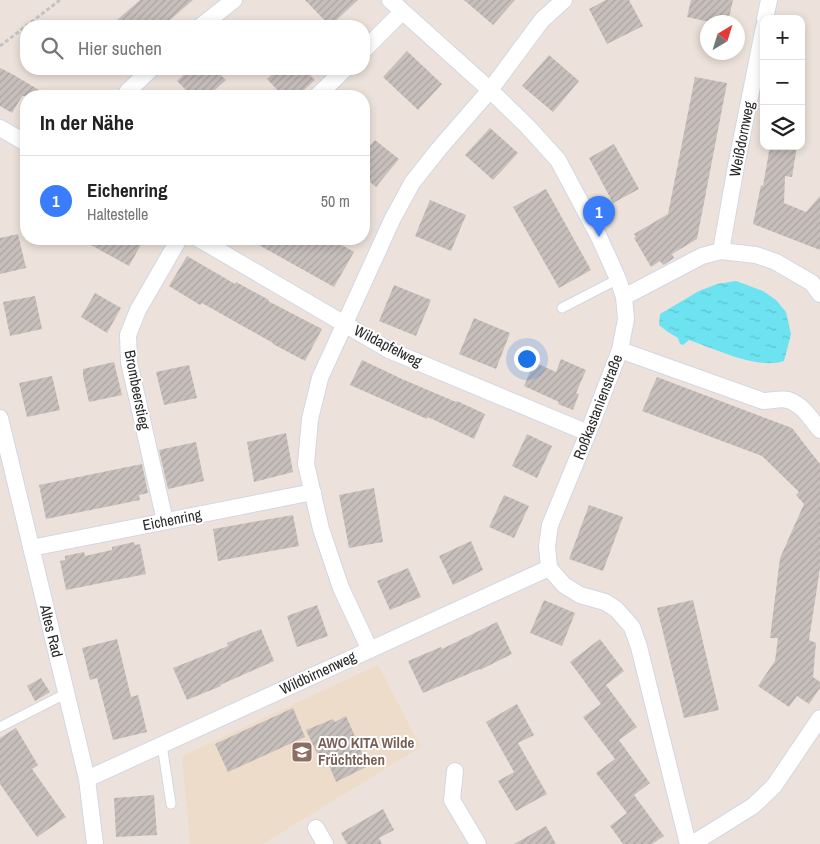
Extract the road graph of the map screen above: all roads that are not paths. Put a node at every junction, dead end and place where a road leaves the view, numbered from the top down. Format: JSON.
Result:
{"nodes":[{"id":1,"x":234,"y":0,"type":"edge"},
{"id":2,"x":390,"y":0,"type":"edge"},
{"id":3,"x":564,"y":0,"type":"edge"},
{"id":4,"x":769,"y":0,"type":"edge"},
{"id":5,"x":402,"y":12,"type":"junction"},
{"id":6,"x":766,"y":15,"type":"edge"},
{"id":7,"x":209,"y":20,"type":"edge"},
{"id":8,"x":370,"y":44,"type":"edge"},
{"id":9,"x":760,"y":47,"type":"edge"},
{"id":10,"x":145,"y":75,"type":"edge"},
{"id":11,"x":339,"y":75,"type":"edge"},
{"id":12,"x":129,"y":90,"type":"edge"},
{"id":13,"x":323,"y":90,"type":"edge"},
{"id":14,"x":490,"y":90,"type":"junction"},
{"id":15,"x":0,"y":128,"type":"edge"},
{"id":16,"x":20,"y":140,"type":"edge"},
{"id":17,"x":176,"y":245,"type":"edge"},
{"id":18,"x":215,"y":245,"type":"edge"},
{"id":19,"x":721,"y":251,"type":"junction"},
{"id":20,"x":618,"y":279,"type":"junction"},
{"id":21,"x":817,"y":284,"type":"edge"},
{"id":22,"x":624,"y":297,"type":"junction"},
{"id":23,"x":562,"y":308,"type":"dead end"},
{"id":24,"x":344,"y":324,"type":"junction"},
{"id":25,"x":620,"y":350,"type":"junction"},
{"id":26,"x":0,"y":418,"type":"edge"},
{"id":27,"x":820,"y":430,"type":"edge"},
{"id":28,"x":588,"y":433,"type":"junction"},
{"id":29,"x":313,"y":492,"type":"junction"},
{"id":30,"x":165,"y":521,"type":"junction"},
{"id":31,"x":31,"y":548,"type":"junction"},
{"id":32,"x":549,"y":568,"type":"junction"},
{"id":33,"x":370,"y":650,"type":"junction"},
{"id":34,"x":66,"y":693,"type":"junction"},
{"id":35,"x":820,"y":718,"type":"edge"},
{"id":36,"x":0,"y":727,"type":"edge"},
{"id":37,"x":162,"y":745,"type":"junction"},
{"id":38,"x":454,"y":771,"type":"dead end"},
{"id":39,"x":87,"y":779,"type":"junction"},
{"id":40,"x":171,"y":804,"type":"dead end"},
{"id":41,"x":316,"y":828,"type":"dead end"},
{"id":42,"x":95,"y":844,"type":"edge"},
{"id":43,"x":325,"y":844,"type":"edge"},
{"id":44,"x":478,"y":844,"type":"edge"},
{"id":45,"x":688,"y":844,"type":"edge"},
{"id":46,"x":692,"y":844,"type":"edge"}],
"edges":[{"from":1,"to":7,"type":"street"},
{"from":2,"to":5,"type":"street","name":"Roßkastanienstraße"},
{"from":3,"to":14,"type":"street"},
{"from":4,"to":6,"type":"street"},
{"from":5,"to":8,"type":"street"},
{"from":5,"to":14,"type":"street","name":"Roßkastanienstraße"},
{"from":9,"to":19,"type":"street","name":"Weißdornweg"},
{"from":10,"to":12,"type":"street"},
{"from":11,"to":13,"type":"street"},
{"from":14,"to":20,"type":"street","name":"Roßkastanienstraße"},
{"from":14,"to":24,"type":"street"},
{"from":15,"to":16,"type":"street"},
{"from":17,"to":30,"type":"street","name":"Brombeerstieg"},
{"from":18,"to":24,"type":"street","name":"Wildapfelweg"},
{"from":19,"to":21,"type":"street"},
{"from":19,"to":22,"type":"street"},
{"from":20,"to":22,"type":"street","name":"Roßkastanienstraße"},
{"from":20,"to":23,"type":"lane"},
{"from":22,"to":25,"type":"street","name":"Roßkastanienstraße"},
{"from":24,"to":28,"type":"street","name":"Wildapfelweg"},
{"from":24,"to":29,"type":"street"},
{"from":25,"to":27,"type":"street"},
{"from":25,"to":28,"type":"street","name":"Roßkastanienstraße"},
{"from":26,"to":31,"type":"street","name":"Altes Rad"},
{"from":28,"to":32,"type":"street","name":"Roßkastanienstraße"},
{"from":29,"to":30,"type":"street","name":"Eichenring"},
{"from":29,"to":33,"type":"street"},
{"from":30,"to":31,"type":"street","name":"Eichenring"},
{"from":31,"to":34,"type":"street","name":"Altes Rad"},
{"from":32,"to":33,"type":"street","name":"Wildbirnenweg"},
{"from":32,"to":45,"type":"street"},
{"from":33,"to":37,"type":"street","name":"Wildbirnenweg"},
{"from":34,"to":36,"type":"lane"},
{"from":34,"to":39,"type":"street","name":"Altes Rad"},
{"from":35,"to":46,"type":"street"},
{"from":37,"to":39,"type":"street","name":"Wildbirnenweg"},
{"from":37,"to":40,"type":"lane"},
{"from":38,"to":44,"type":"street"},
{"from":39,"to":42,"type":"street","name":"Altes Rad"},
{"from":41,"to":43,"type":"street"}]}
